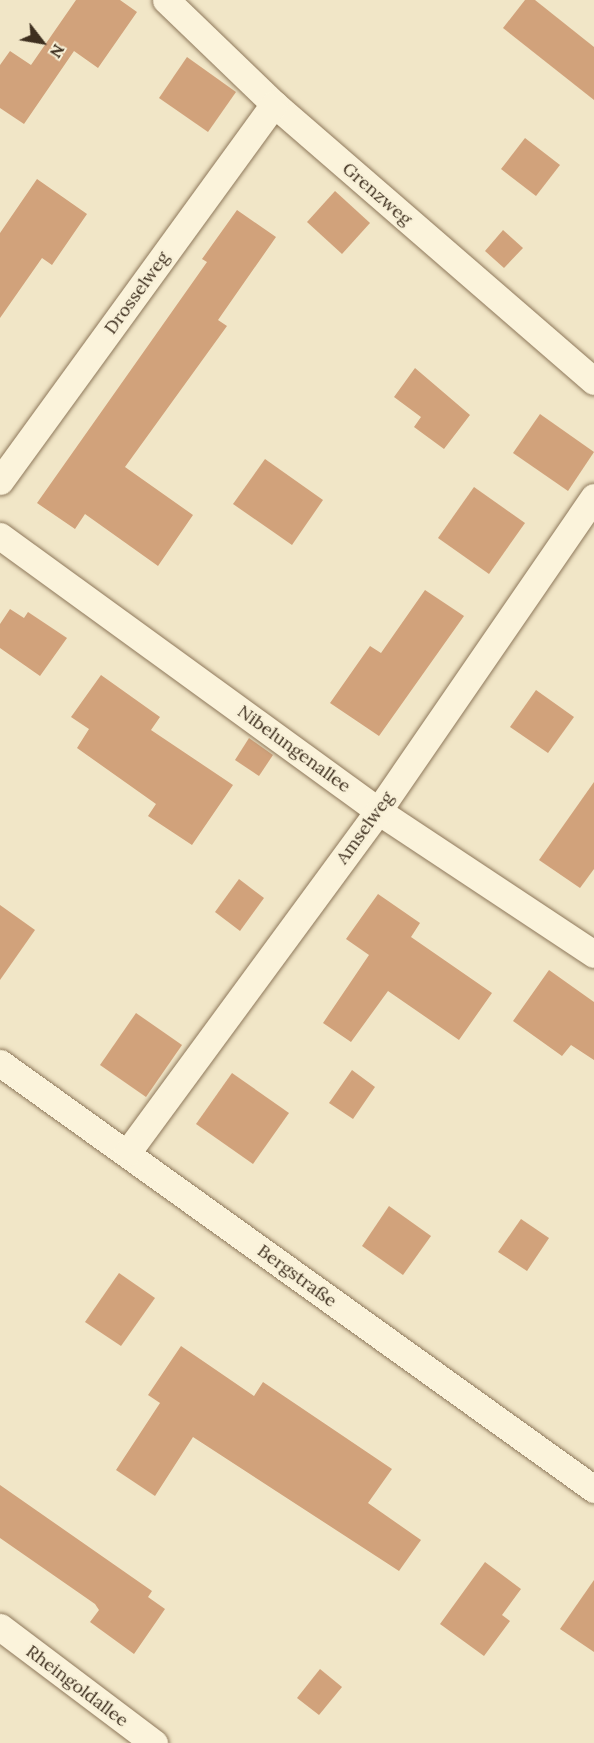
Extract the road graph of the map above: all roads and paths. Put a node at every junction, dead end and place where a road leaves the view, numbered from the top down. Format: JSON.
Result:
{"nodes":[{"id":1,"x":166,"y":0,"type":"edge"},
{"id":2,"x":274,"y":104,"type":"junction"},
{"id":3,"x":594,"y":381,"type":"edge"},
{"id":4,"x":0,"y":481,"type":"edge"},
{"id":5,"x":594,"y":497,"type":"edge"},
{"id":6,"x":0,"y":536,"type":"edge"},
{"id":7,"x":378,"y":811,"type":"junction"},
{"id":8,"x":594,"y":954,"type":"edge"},
{"id":9,"x":0,"y":1063,"type":"edge"},
{"id":10,"x":127,"y":1153,"type":"junction"},
{"id":11,"x":594,"y":1489,"type":"edge"},
{"id":12,"x":0,"y":1627,"type":"edge"},
{"id":13,"x":154,"y":1743,"type":"edge"}],
"edges":[{"from":1,"to":2,"type":"street","name":"Grenzweg"},
{"from":2,"to":3,"type":"street","name":"Grenzweg"},
{"from":2,"to":4,"type":"street","name":"Drosselweg"},
{"from":5,"to":7,"type":"street","name":"Amselweg"},
{"from":6,"to":7,"type":"street","name":"Nibelungenallee"},
{"from":7,"to":8,"type":"street","name":"Nibelungenallee"},
{"from":7,"to":10,"type":"street","name":"Amselweg"},
{"from":9,"to":10,"type":"street","name":"Bergstraße"},
{"from":10,"to":11,"type":"street","name":"Bergstraße"},
{"from":12,"to":13,"type":"street","name":"Rheingoldallee"}]}
